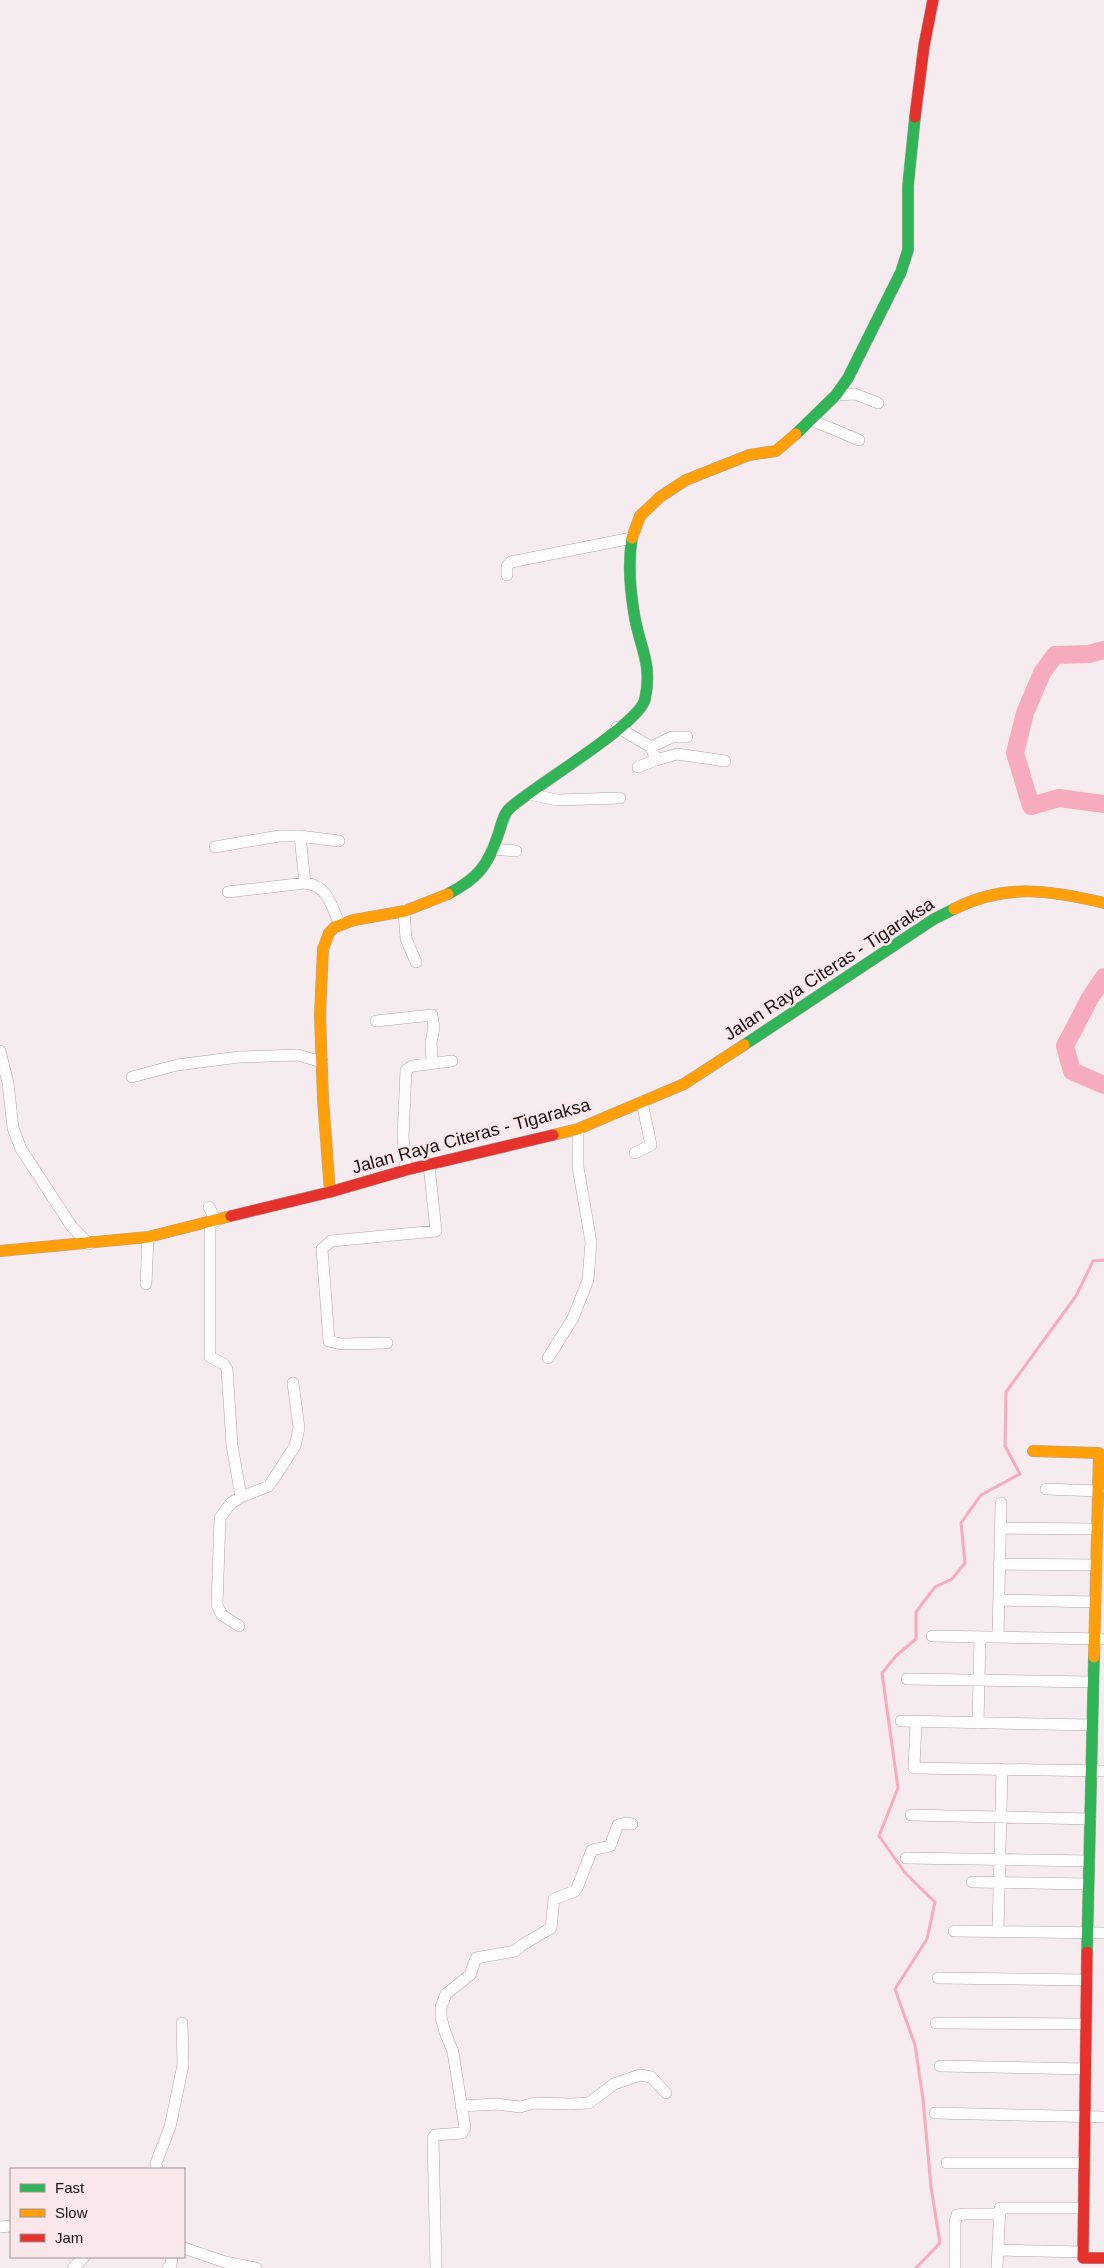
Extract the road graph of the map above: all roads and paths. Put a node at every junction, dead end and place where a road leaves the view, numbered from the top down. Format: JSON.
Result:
{"nodes":[{"id":1,"x":933,"y":0,"type":"edge"},
{"id":2,"x":836,"y":395,"type":"junction"},
{"id":3,"x":878,"y":403,"type":"dead end"},
{"id":4,"x":812,"y":420,"type":"junction"},
{"id":5,"x":859,"y":440,"type":"dead end"},
{"id":6,"x":632,"y":538,"type":"junction"},
{"id":7,"x":507,"y":575,"type":"dead end"},
{"id":8,"x":617,"y":727,"type":"junction"},
{"id":9,"x":687,"y":737,"type":"dead end"},
{"id":10,"x":652,"y":747,"type":"junction"},
{"id":11,"x":656,"y":760,"type":"junction"},
{"id":12,"x":725,"y":761,"type":"dead end"},
{"id":13,"x":638,"y":767,"type":"dead end"},
{"id":14,"x":529,"y":794,"type":"junction"},
{"id":15,"x":620,"y":798,"type":"dead end"},
{"id":16,"x":300,"y":836,"type":"junction"},
{"id":17,"x":339,"y":841,"type":"dead end"},
{"id":18,"x":215,"y":847,"type":"dead end"},
{"id":19,"x":492,"y":849,"type":"junction"},
{"id":20,"x":516,"y":851,"type":"dead end"},
{"id":21,"x":305,"y":883,"type":"junction"},
{"id":22,"x":228,"y":892,"type":"dead end"},
{"id":23,"x":1104,"y":903,"type":"edge"},
{"id":24,"x":404,"y":911,"type":"junction"},
{"id":25,"x":340,"y":925,"type":"junction"},
{"id":26,"x":416,"y":962,"type":"dead end"},
{"id":27,"x":376,"y":1021,"type":"dead end"},
{"id":28,"x":0,"y":1051,"type":"edge"},
{"id":29,"x":452,"y":1061,"type":"dead end"},
{"id":30,"x":322,"y":1062,"type":"junction"},
{"id":31,"x":432,"y":1064,"type":"junction"},
{"id":32,"x":132,"y":1077,"type":"dead end"},
{"id":33,"x":642,"y":1102,"type":"junction"},
{"id":34,"x":578,"y":1128,"type":"junction"},
{"id":35,"x":635,"y":1153,"type":"dead end"},
{"id":36,"x":428,"y":1165,"type":"junction"},
{"id":37,"x":406,"y":1170,"type":"junction"},
{"id":38,"x":330,"y":1192,"type":"junction"},
{"id":39,"x":209,"y":1207,"type":"dead end"},
{"id":40,"x":213,"y":1222,"type":"junction"},
{"id":41,"x":148,"y":1237,"type":"junction"},
{"id":42,"x":90,"y":1244,"type":"junction"},
{"id":43,"x":0,"y":1251,"type":"edge"},
{"id":44,"x":146,"y":1284,"type":"dead end"},
{"id":45,"x":388,"y":1343,"type":"dead end"},
{"id":46,"x":548,"y":1358,"type":"dead end"},
{"id":47,"x":293,"y":1383,"type":"dead end"},
{"id":48,"x":1033,"y":1451,"type":"dead end"},
{"id":49,"x":1046,"y":1489,"type":"dead end"},
{"id":50,"x":1098,"y":1491,"type":"junction"},
{"id":51,"x":241,"y":1497,"type":"junction"},
{"id":52,"x":1001,"y":1503,"type":"dead end"},
{"id":53,"x":1000,"y":1528,"type":"junction"},
{"id":54,"x":1097,"y":1529,"type":"junction"},
{"id":55,"x":1000,"y":1564,"type":"junction"},
{"id":56,"x":1096,"y":1565,"type":"junction"},
{"id":57,"x":999,"y":1600,"type":"junction"},
{"id":58,"x":1095,"y":1602,"type":"junction"},
{"id":59,"x":238,"y":1626,"type":"dead end"},
{"id":60,"x":932,"y":1636,"type":"dead end"},
{"id":61,"x":980,"y":1637,"type":"junction"},
{"id":62,"x":998,"y":1637,"type":"junction"},
{"id":63,"x":1099,"y":1639,"type":"edge"},
{"id":64,"x":907,"y":1679,"type":"dead end"},
{"id":65,"x":979,"y":1680,"type":"junction"},
{"id":66,"x":1093,"y":1682,"type":"junction"},
{"id":67,"x":901,"y":1722,"type":"dead end"},
{"id":68,"x":916,"y":1722,"type":"junction"},
{"id":69,"x":978,"y":1723,"type":"junction"},
{"id":70,"x":1092,"y":1725,"type":"junction"},
{"id":71,"x":1002,"y":1769,"type":"junction"},
{"id":72,"x":1091,"y":1771,"type":"junction"},
{"id":73,"x":1104,"y":1771,"type":"edge"},
{"id":74,"x":911,"y":1815,"type":"dead end"},
{"id":75,"x":1001,"y":1817,"type":"junction"},
{"id":76,"x":1090,"y":1819,"type":"junction"},
{"id":77,"x":632,"y":1824,"type":"dead end"},
{"id":78,"x":906,"y":1858,"type":"dead end"},
{"id":79,"x":1000,"y":1859,"type":"junction"},
{"id":80,"x":1089,"y":1861,"type":"junction"},
{"id":81,"x":972,"y":1882,"type":"dead end"},
{"id":82,"x":1000,"y":1883,"type":"junction"},
{"id":83,"x":1088,"y":1884,"type":"junction"},
{"id":84,"x":954,"y":1931,"type":"dead end"},
{"id":85,"x":998,"y":1932,"type":"junction"},
{"id":86,"x":1087,"y":1933,"type":"junction"},
{"id":87,"x":1104,"y":1933,"type":"edge"},
{"id":88,"x":938,"y":1978,"type":"dead end"},
{"id":89,"x":1086,"y":1980,"type":"junction"},
{"id":90,"x":936,"y":2022,"type":"dead end"},
{"id":91,"x":182,"y":2024,"type":"dead end"},
{"id":92,"x":1086,"y":2024,"type":"junction"},
{"id":93,"x":940,"y":2066,"type":"dead end"},
{"id":94,"x":1086,"y":2069,"type":"junction"},
{"id":95,"x":666,"y":2093,"type":"dead end"},
{"id":96,"x":461,"y":2106,"type":"junction"},
{"id":97,"x":935,"y":2113,"type":"dead end"},
{"id":98,"x":1085,"y":2117,"type":"junction"},
{"id":99,"x":1104,"y":2117,"type":"edge"},
{"id":100,"x":947,"y":2163,"type":"dead end"},
{"id":101,"x":1084,"y":2163,"type":"junction"},
{"id":102,"x":156,"y":2168,"type":"edge"},
{"id":103,"x":1084,"y":2208,"type":"junction"},
{"id":104,"x":998,"y":2214,"type":"junction"},
{"id":105,"x":185,"y":2248,"type":"edge"},
{"id":106,"x":998,"y":2250,"type":"junction"},
{"id":107,"x":83,"y":2258,"type":"edge"},
{"id":108,"x":1104,"y":2258,"type":"edge"},
{"id":109,"x":1083,"y":2259,"type":"edge"},
{"id":110,"x":73,"y":2268,"type":"edge"},
{"id":111,"x":256,"y":2268,"type":"edge"},
{"id":112,"x":436,"y":2268,"type":"edge"},
{"id":113,"x":955,"y":2268,"type":"edge"},
{"id":114,"x":997,"y":2268,"type":"edge"}],
"edges":[{"from":1,"to":2,"type":"street"},
{"from":2,"to":3,"type":"street"},
{"from":2,"to":4,"type":"street"},
{"from":4,"to":5,"type":"street"},
{"from":4,"to":6,"type":"street"},
{"from":6,"to":7,"type":"street"},
{"from":6,"to":8,"type":"street"},
{"from":8,"to":10,"type":"street"},
{"from":8,"to":14,"type":"street"},
{"from":9,"to":10,"type":"street"},
{"from":10,"to":11,"type":"street"},
{"from":11,"to":12,"type":"street"},
{"from":11,"to":13,"type":"street"},
{"from":14,"to":15,"type":"street"},
{"from":14,"to":19,"type":"street"},
{"from":16,"to":17,"type":"street"},
{"from":16,"to":18,"type":"street"},
{"from":16,"to":21,"type":"street"},
{"from":19,"to":20,"type":"street"},
{"from":19,"to":24,"type":"street"},
{"from":21,"to":22,"type":"street"},
{"from":21,"to":25,"type":"street"},
{"from":23,"to":33,"type":"street","name":"Jalan Raya Citeras - Tigaraksa"},
{"from":24,"to":25,"type":"street"},
{"from":24,"to":26,"type":"street"},
{"from":25,"to":30,"type":"street"},
{"from":27,"to":31,"type":"street"},
{"from":28,"to":42,"type":"street"},
{"from":29,"to":31,"type":"street"},
{"from":30,"to":32,"type":"street"},
{"from":30,"to":38,"type":"street"},
{"from":31,"to":37,"type":"street"},
{"from":33,"to":34,"type":"street","name":"Jalan Raya Citeras - Tigaraksa"},
{"from":33,"to":35,"type":"street"},
{"from":34,"to":36,"type":"street","name":"Jalan Raya Citeras - Tigaraksa"},
{"from":34,"to":46,"type":"street"},
{"from":36,"to":37,"type":"street","name":"Jalan Raya Citeras - Tigaraksa"},
{"from":36,"to":45,"type":"street"},
{"from":37,"to":38,"type":"street","name":"Jalan Raya Citeras - Tigaraksa"},
{"from":38,"to":40,"type":"street","name":"Jalan Raya Citeras - Tigaraksa"},
{"from":39,"to":40,"type":"street"},
{"from":40,"to":41,"type":"street","name":"Jalan Raya Citeras - Tigaraksa"},
{"from":40,"to":51,"type":"street"},
{"from":41,"to":42,"type":"street","name":"Jalan Raya Citeras - Tigaraksa"},
{"from":41,"to":44,"type":"street"},
{"from":42,"to":43,"type":"street","name":"Jalan Raya Citeras - Tigaraksa"},
{"from":47,"to":51,"type":"street"},
{"from":48,"to":50,"type":"street"},
{"from":49,"to":50,"type":"street"},
{"from":50,"to":54,"type":"street"},
{"from":51,"to":59,"type":"street"},
{"from":52,"to":53,"type":"street"},
{"from":53,"to":54,"type":"street"},
{"from":53,"to":55,"type":"street"},
{"from":54,"to":56,"type":"street"},
{"from":55,"to":56,"type":"street"},
{"from":55,"to":57,"type":"street"},
{"from":56,"to":58,"type":"street"},
{"from":57,"to":58,"type":"street"},
{"from":57,"to":62,"type":"street"},
{"from":58,"to":63,"type":"street"},
{"from":60,"to":61,"type":"street"},
{"from":61,"to":62,"type":"street"},
{"from":61,"to":65,"type":"street"},
{"from":62,"to":63,"type":"street"},
{"from":63,"to":66,"type":"street"},
{"from":64,"to":65,"type":"street"},
{"from":65,"to":66,"type":"street"},
{"from":65,"to":69,"type":"street"},
{"from":66,"to":70,"type":"street"},
{"from":67,"to":68,"type":"street"},
{"from":68,"to":69,"type":"street"},
{"from":68,"to":71,"type":"street"},
{"from":69,"to":70,"type":"street"},
{"from":70,"to":72,"type":"street"},
{"from":71,"to":72,"type":"street"},
{"from":71,"to":75,"type":"street"},
{"from":72,"to":73,"type":"street"},
{"from":72,"to":76,"type":"street"},
{"from":74,"to":75,"type":"street"},
{"from":75,"to":76,"type":"street"},
{"from":75,"to":79,"type":"street"},
{"from":76,"to":80,"type":"street"},
{"from":77,"to":96,"type":"street"},
{"from":78,"to":79,"type":"street"},
{"from":79,"to":80,"type":"street"},
{"from":79,"to":82,"type":"street"},
{"from":80,"to":83,"type":"street"},
{"from":81,"to":82,"type":"street"},
{"from":82,"to":83,"type":"street"},
{"from":82,"to":85,"type":"street"},
{"from":83,"to":86,"type":"street"},
{"from":84,"to":85,"type":"street"},
{"from":85,"to":86,"type":"street"},
{"from":86,"to":87,"type":"street"},
{"from":86,"to":89,"type":"street"},
{"from":88,"to":89,"type":"street"},
{"from":89,"to":92,"type":"street"},
{"from":90,"to":92,"type":"street"},
{"from":91,"to":102,"type":"street"},
{"from":92,"to":94,"type":"street"},
{"from":93,"to":94,"type":"street"},
{"from":94,"to":98,"type":"street"},
{"from":95,"to":96,"type":"street"},
{"from":96,"to":112,"type":"street"},
{"from":97,"to":98,"type":"street"},
{"from":98,"to":99,"type":"street"},
{"from":98,"to":101,"type":"street"},
{"from":100,"to":101,"type":"street"},
{"from":101,"to":103,"type":"street"},
{"from":103,"to":104,"type":"street"},
{"from":103,"to":109,"type":"street"},
{"from":104,"to":106,"type":"street"},
{"from":104,"to":113,"type":"street"},
{"from":105,"to":111,"type":"street"},
{"from":106,"to":109,"type":"street"},
{"from":106,"to":114,"type":"street"},
{"from":107,"to":110,"type":"street"},
{"from":108,"to":109,"type":"street"}]}
